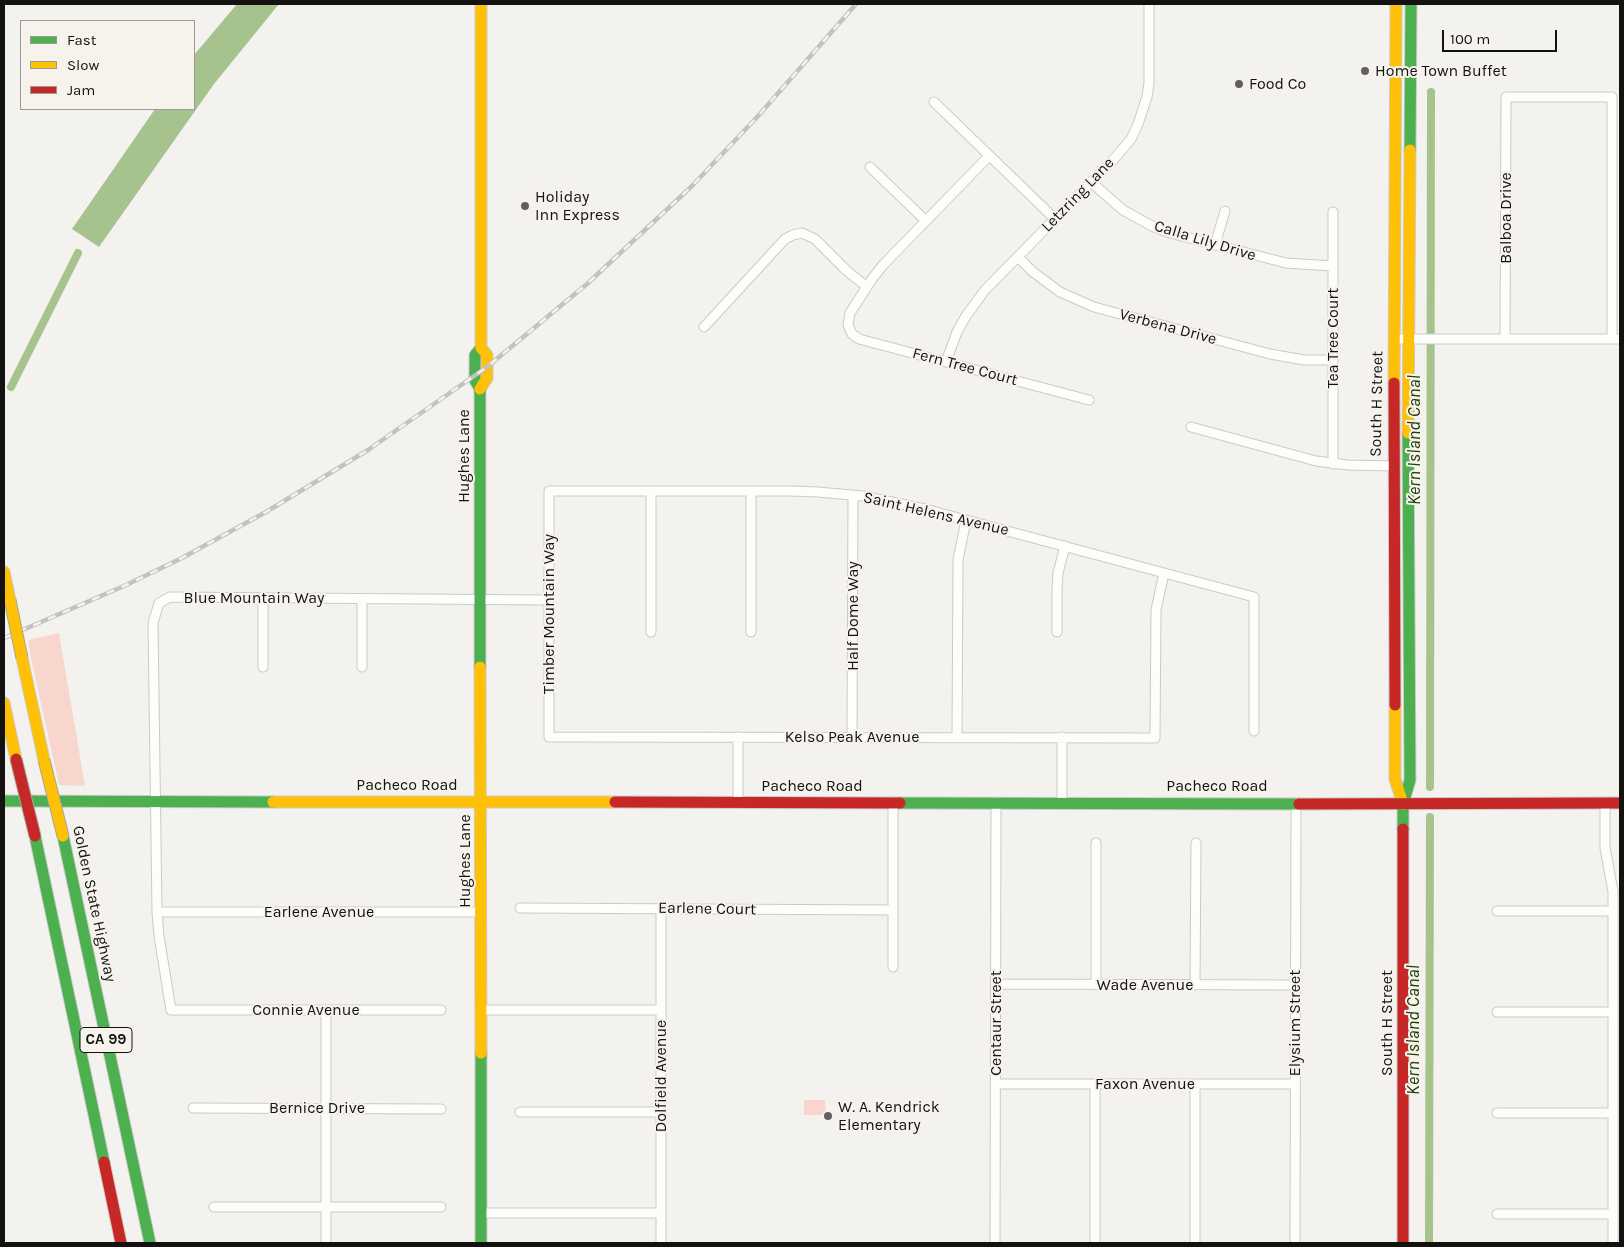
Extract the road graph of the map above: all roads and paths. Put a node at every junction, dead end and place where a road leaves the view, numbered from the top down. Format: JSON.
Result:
{"nodes":[{"id":1,"x":481,"y":4,"type":"edge"},
{"id":2,"x":1149,"y":4,"type":"edge"},
{"id":3,"x":1396,"y":4,"type":"edge"},
{"id":4,"x":1411,"y":4,"type":"edge"},
{"id":5,"x":1396,"y":37,"type":"junction"},
{"id":6,"x":1410,"y":97,"type":"junction"},
{"id":7,"x":934,"y":102,"type":"dead end"},
{"id":8,"x":990,"y":156,"type":"junction"},
{"id":9,"x":870,"y":167,"type":"dead end"},
{"id":10,"x":1091,"y":182,"type":"junction"},
{"id":11,"x":1225,"y":211,"type":"dead end"},
{"id":12,"x":1333,"y":212,"type":"dead end"},
{"id":13,"x":1055,"y":219,"type":"junction"},
{"id":14,"x":926,"y":221,"type":"junction"},
{"id":15,"x":1216,"y":245,"type":"junction"},
{"id":16,"x":1018,"y":257,"type":"junction"},
{"id":17,"x":1333,"y":266,"type":"junction"},
{"id":18,"x":866,"y":286,"type":"junction"},
{"id":19,"x":704,"y":327,"type":"dead end"},
{"id":20,"x":1395,"y":339,"type":"junction"},
{"id":21,"x":1408,"y":339,"type":"junction"},
{"id":22,"x":1506,"y":339,"type":"junction"},
{"id":23,"x":1616,"y":339,"type":"edge"},
{"id":24,"x":1333,"y":360,"type":"junction"},
{"id":25,"x":946,"y":362,"type":"junction"},
{"id":26,"x":1089,"y":400,"type":"dead end"},
{"id":27,"x":1191,"y":427,"type":"dead end"},
{"id":28,"x":1333,"y":464,"type":"junction"},
{"id":29,"x":1393,"y":466,"type":"junction"},
{"id":30,"x":549,"y":491,"type":"joint"},
{"id":31,"x":651,"y":491,"type":"junction"},
{"id":32,"x":751,"y":491,"type":"junction"},
{"id":33,"x":853,"y":495,"type":"junction"},
{"id":34,"x":966,"y":520,"type":"junction"},
{"id":35,"x":1408,"y":537,"type":"junction"},
{"id":36,"x":1065,"y":546,"type":"junction"},
{"id":37,"x":4,"y":572,"type":"edge"},
{"id":38,"x":1164,"y":573,"type":"junction"},
{"id":39,"x":262,"y":598,"type":"junction"},
{"id":40,"x":362,"y":599,"type":"junction"},
{"id":41,"x":482,"y":600,"type":"junction"},
{"id":42,"x":549,"y":600,"type":"junction"},
{"id":43,"x":651,"y":632,"type":"dead end"},
{"id":44,"x":751,"y":632,"type":"dead end"},
{"id":45,"x":1057,"y":632,"type":"dead end"},
{"id":46,"x":1394,"y":633,"type":"junction"},
{"id":47,"x":362,"y":667,"type":"dead end"},
{"id":48,"x":263,"y":668,"type":"dead end"},
{"id":49,"x":1409,"y":697,"type":"junction"},
{"id":50,"x":4,"y":703,"type":"edge"},
{"id":51,"x":1254,"y":731,"type":"dead end"},
{"id":52,"x":549,"y":737,"type":"joint"},
{"id":53,"x":738,"y":737,"type":"junction"},
{"id":54,"x":852,"y":737,"type":"junction"},
{"id":55,"x":957,"y":737,"type":"junction"},
{"id":56,"x":1062,"y":737,"type":"junction"},
{"id":57,"x":4,"y":801,"type":"edge"},
{"id":58,"x":156,"y":801,"type":"junction"},
{"id":59,"x":482,"y":802,"type":"junction"},
{"id":60,"x":738,"y":802,"type":"junction"},
{"id":61,"x":893,"y":802,"type":"junction"},
{"id":62,"x":996,"y":802,"type":"junction"},
{"id":63,"x":1062,"y":802,"type":"junction"},
{"id":64,"x":1604,"y":802,"type":"junction"},
{"id":65,"x":1296,"y":803,"type":"junction"},
{"id":66,"x":1620,"y":803,"type":"edge"},
{"id":67,"x":1403,"y":804,"type":"junction"},
{"id":68,"x":1096,"y":843,"type":"dead end"},
{"id":69,"x":1196,"y":843,"type":"dead end"},
{"id":70,"x":520,"y":908,"type":"dead end"},
{"id":71,"x":661,"y":909,"type":"junction"},
{"id":72,"x":893,"y":910,"type":"junction"},
{"id":73,"x":1497,"y":911,"type":"dead end"},
{"id":74,"x":1613,"y":911,"type":"junction"},
{"id":75,"x":157,"y":912,"type":"junction"},
{"id":76,"x":481,"y":912,"type":"junction"},
{"id":77,"x":892,"y":967,"type":"dead end"},
{"id":78,"x":996,"y":984,"type":"junction"},
{"id":79,"x":1096,"y":984,"type":"junction"},
{"id":80,"x":1196,"y":985,"type":"junction"},
{"id":81,"x":1295,"y":985,"type":"junction"},
{"id":82,"x":171,"y":1010,"type":"joint"},
{"id":83,"x":326,"y":1010,"type":"junction"},
{"id":84,"x":441,"y":1010,"type":"dead end"},
{"id":85,"x":481,"y":1010,"type":"junction"},
{"id":86,"x":661,"y":1010,"type":"junction"},
{"id":87,"x":1497,"y":1012,"type":"dead end"},
{"id":88,"x":1613,"y":1012,"type":"junction"},
{"id":89,"x":996,"y":1084,"type":"junction"},
{"id":90,"x":1095,"y":1084,"type":"junction"},
{"id":91,"x":1195,"y":1084,"type":"junction"},
{"id":92,"x":1295,"y":1084,"type":"junction"},
{"id":93,"x":193,"y":1108,"type":"dead end"},
{"id":94,"x":326,"y":1108,"type":"junction"},
{"id":95,"x":441,"y":1108,"type":"dead end"},
{"id":96,"x":520,"y":1112,"type":"dead end"},
{"id":97,"x":661,"y":1112,"type":"junction"},
{"id":98,"x":1497,"y":1113,"type":"dead end"},
{"id":99,"x":1613,"y":1113,"type":"junction"},
{"id":100,"x":214,"y":1207,"type":"dead end"},
{"id":101,"x":326,"y":1207,"type":"junction"},
{"id":102,"x":441,"y":1207,"type":"dead end"},
{"id":103,"x":1615,"y":1211,"type":"edge"},
{"id":104,"x":481,"y":1214,"type":"junction"},
{"id":105,"x":661,"y":1214,"type":"junction"},
{"id":106,"x":1497,"y":1214,"type":"dead end"},
{"id":107,"x":121,"y":1243,"type":"edge"},
{"id":108,"x":150,"y":1243,"type":"edge"},
{"id":109,"x":326,"y":1243,"type":"edge"},
{"id":110,"x":481,"y":1243,"type":"edge"},
{"id":111,"x":661,"y":1243,"type":"edge"},
{"id":112,"x":995,"y":1243,"type":"edge"},
{"id":113,"x":1095,"y":1243,"type":"edge"},
{"id":114,"x":1195,"y":1243,"type":"edge"},
{"id":115,"x":1295,"y":1243,"type":"edge"},
{"id":116,"x":1403,"y":1243,"type":"edge"},
{"id":117,"x":1613,"y":1243,"type":"edge"}],
"edges":[{"from":1,"to":41,"type":"main road","name":"Hughes Lane"},
{"from":2,"to":10,"type":"street","name":"Letzring Lane"},
{"from":3,"to":5,"type":"main road","name":"South H Street"},
{"from":4,"to":6,"type":"main road","name":"South H Street"},
{"from":5,"to":6,"type":"main road"},
{"from":5,"to":20,"type":"main road","name":"South H Street"},
{"from":6,"to":21,"type":"main road","name":"South H Street"},
{"from":7,"to":8,"type":"street"},
{"from":8,"to":13,"type":"street"},
{"from":8,"to":14,"type":"street"},
{"from":9,"to":14,"type":"street"},
{"from":10,"to":13,"type":"street","name":"Letzring Lane"},
{"from":10,"to":15,"type":"street","name":"Calla Lily Drive"},
{"from":11,"to":15,"type":"street"},
{"from":12,"to":17,"type":"street","name":"Tea Tree Court"},
{"from":13,"to":16,"type":"street","name":"Letzring Lane"},
{"from":14,"to":18,"type":"street"},
{"from":15,"to":17,"type":"street","name":"Calla Lily Drive"},
{"from":16,"to":24,"type":"street","name":"Verbena Drive"},
{"from":16,"to":25,"type":"street","name":"Letzring Lane"},
{"from":17,"to":24,"type":"street","name":"Tea Tree Court"},
{"from":18,"to":19,"type":"street"},
{"from":18,"to":25,"type":"street","name":"Fern Tree Court"},
{"from":20,"to":21,"type":"street"},
{"from":20,"to":29,"type":"main road","name":"South H Street"},
{"from":21,"to":22,"type":"street"},
{"from":21,"to":35,"type":"main road","name":"South H Street"},
{"from":22,"to":23,"type":"street"},
{"from":22,"to":23,"type":"street","name":"Balboa Drive"},
{"from":24,"to":28,"type":"street","name":"Tea Tree Court"},
{"from":25,"to":26,"type":"street","name":"Fern Tree Court"},
{"from":27,"to":28,"type":"street"},
{"from":28,"to":29,"type":"street"},
{"from":29,"to":35,"type":"main road"},
{"from":29,"to":46,"type":"main road","name":"South H Street"},
{"from":30,"to":31,"type":"street","name":"Saint Helens Avenue"},
{"from":30,"to":42,"type":"street","name":"Timber Mountain Way"},
{"from":31,"to":32,"type":"street","name":"Saint Helens Avenue"},
{"from":31,"to":43,"type":"street"},
{"from":32,"to":33,"type":"street","name":"Saint Helens Avenue"},
{"from":32,"to":44,"type":"street"},
{"from":33,"to":34,"type":"street","name":"Saint Helens Avenue"},
{"from":33,"to":54,"type":"street","name":"Half Dome Way"},
{"from":34,"to":36,"type":"street","name":"Saint Helens Avenue"},
{"from":34,"to":55,"type":"street"},
{"from":35,"to":49,"type":"main road","name":"South H Street"},
{"from":36,"to":38,"type":"street","name":"Saint Helens Avenue"},
{"from":36,"to":45,"type":"street"},
{"from":37,"to":108,"type":"main road","name":"Golden State Highway","number":"CA 99","bridge":true},
{"from":38,"to":51,"type":"street","name":"Saint Helens Avenue"},
{"from":38,"to":56,"type":"street","name":"Kelso Peak Avenue"},
{"from":39,"to":40,"type":"street","name":"Blue Mountain Way"},
{"from":39,"to":48,"type":"street"},
{"from":39,"to":58,"type":"street","name":"Blue Mountain Way"},
{"from":40,"to":41,"type":"street","name":"Blue Mountain Way"},
{"from":40,"to":47,"type":"street"},
{"from":41,"to":42,"type":"street","name":"Blue Mountain Way"},
{"from":41,"to":59,"type":"main road","name":"Hughes Lane"},
{"from":42,"to":52,"type":"street","name":"Timber Mountain Way"},
{"from":46,"to":49,"type":"main road"},
{"from":46,"to":67,"type":"main road","name":"South H Street"},
{"from":49,"to":67,"type":"main road","name":"South H Street"},
{"from":50,"to":107,"type":"main road","number":"CA 99","bridge":true},
{"from":52,"to":53,"type":"street","name":"Kelso Peak Avenue"},
{"from":53,"to":54,"type":"street","name":"Kelso Peak Avenue"},
{"from":53,"to":60,"type":"street"},
{"from":54,"to":55,"type":"street","name":"Kelso Peak Avenue"},
{"from":55,"to":56,"type":"street","name":"Kelso Peak Avenue"},
{"from":56,"to":63,"type":"street"},
{"from":57,"to":58,"type":"main road","name":"Pacheco Road"},
{"from":58,"to":59,"type":"main road","name":"Pacheco Road"},
{"from":58,"to":75,"type":"street","name":"Blue Mountain Way"},
{"from":59,"to":60,"type":"main road","name":"Pacheco Road"},
{"from":59,"to":76,"type":"main road","name":"Hughes Lane"},
{"from":60,"to":61,"type":"main road","name":"Pacheco Road"},
{"from":61,"to":62,"type":"main road","name":"Pacheco Road"},
{"from":61,"to":72,"type":"street"},
{"from":62,"to":63,"type":"main road","name":"Pacheco Road"},
{"from":62,"to":78,"type":"street","name":"Centaur Street"},
{"from":63,"to":65,"type":"main road","name":"Pacheco Road"},
{"from":64,"to":66,"type":"main road","name":"Pacheco Road"},
{"from":64,"to":67,"type":"main road","name":"Pacheco Road"},
{"from":64,"to":74,"type":"street"},
{"from":65,"to":67,"type":"main road","name":"Pacheco Road"},
{"from":65,"to":81,"type":"street","name":"Elysium Street"},
{"from":67,"to":116,"type":"main road","name":"South H Street"},
{"from":68,"to":79,"type":"street"},
{"from":69,"to":80,"type":"street"},
{"from":70,"to":71,"type":"street","name":"Earlene Court"},
{"from":71,"to":72,"type":"street","name":"Earlene Court"},
{"from":71,"to":86,"type":"street","name":"Dolfield Avenue"},
{"from":72,"to":77,"type":"street"},
{"from":73,"to":74,"type":"street"},
{"from":74,"to":88,"type":"street"},
{"from":75,"to":76,"type":"street","name":"Earlene Avenue"},
{"from":75,"to":82,"type":"street","name":"Blue Mountain Way"},
{"from":76,"to":85,"type":"main road","name":"Hughes Lane"},
{"from":78,"to":79,"type":"street","name":"Wade Avenue"},
{"from":78,"to":89,"type":"street","name":"Centaur Street"},
{"from":79,"to":80,"type":"street","name":"Wade Avenue"},
{"from":80,"to":81,"type":"street","name":"Wade Avenue"},
{"from":81,"to":92,"type":"street","name":"Elysium Street"},
{"from":82,"to":83,"type":"street","name":"Connie Avenue"},
{"from":83,"to":84,"type":"street","name":"Connie Avenue"},
{"from":83,"to":94,"type":"street"},
{"from":85,"to":86,"type":"street"},
{"from":85,"to":104,"type":"main road","name":"Hughes Lane"},
{"from":86,"to":97,"type":"street","name":"Dolfield Avenue"},
{"from":87,"to":88,"type":"street"},
{"from":88,"to":99,"type":"street"},
{"from":89,"to":90,"type":"street","name":"Faxon Avenue"},
{"from":89,"to":112,"type":"street","name":"Centaur Street"},
{"from":90,"to":91,"type":"street","name":"Faxon Avenue"},
{"from":90,"to":113,"type":"street"},
{"from":91,"to":92,"type":"street","name":"Faxon Avenue"},
{"from":91,"to":114,"type":"street"},
{"from":92,"to":115,"type":"street","name":"Elysium Street"},
{"from":93,"to":94,"type":"street","name":"Bernice Drive"},
{"from":94,"to":95,"type":"street","name":"Bernice Drive"},
{"from":94,"to":101,"type":"street"},
{"from":96,"to":97,"type":"street"},
{"from":97,"to":105,"type":"street","name":"Dolfield Avenue"},
{"from":98,"to":99,"type":"street"},
{"from":99,"to":103,"type":"street"},
{"from":100,"to":101,"type":"street"},
{"from":101,"to":102,"type":"street"},
{"from":101,"to":109,"type":"street"},
{"from":103,"to":106,"type":"street"},
{"from":103,"to":117,"type":"street"},
{"from":104,"to":105,"type":"street"},
{"from":104,"to":110,"type":"main road","name":"Hughes Lane"},
{"from":105,"to":111,"type":"street","name":"Dolfield Avenue"}]}
